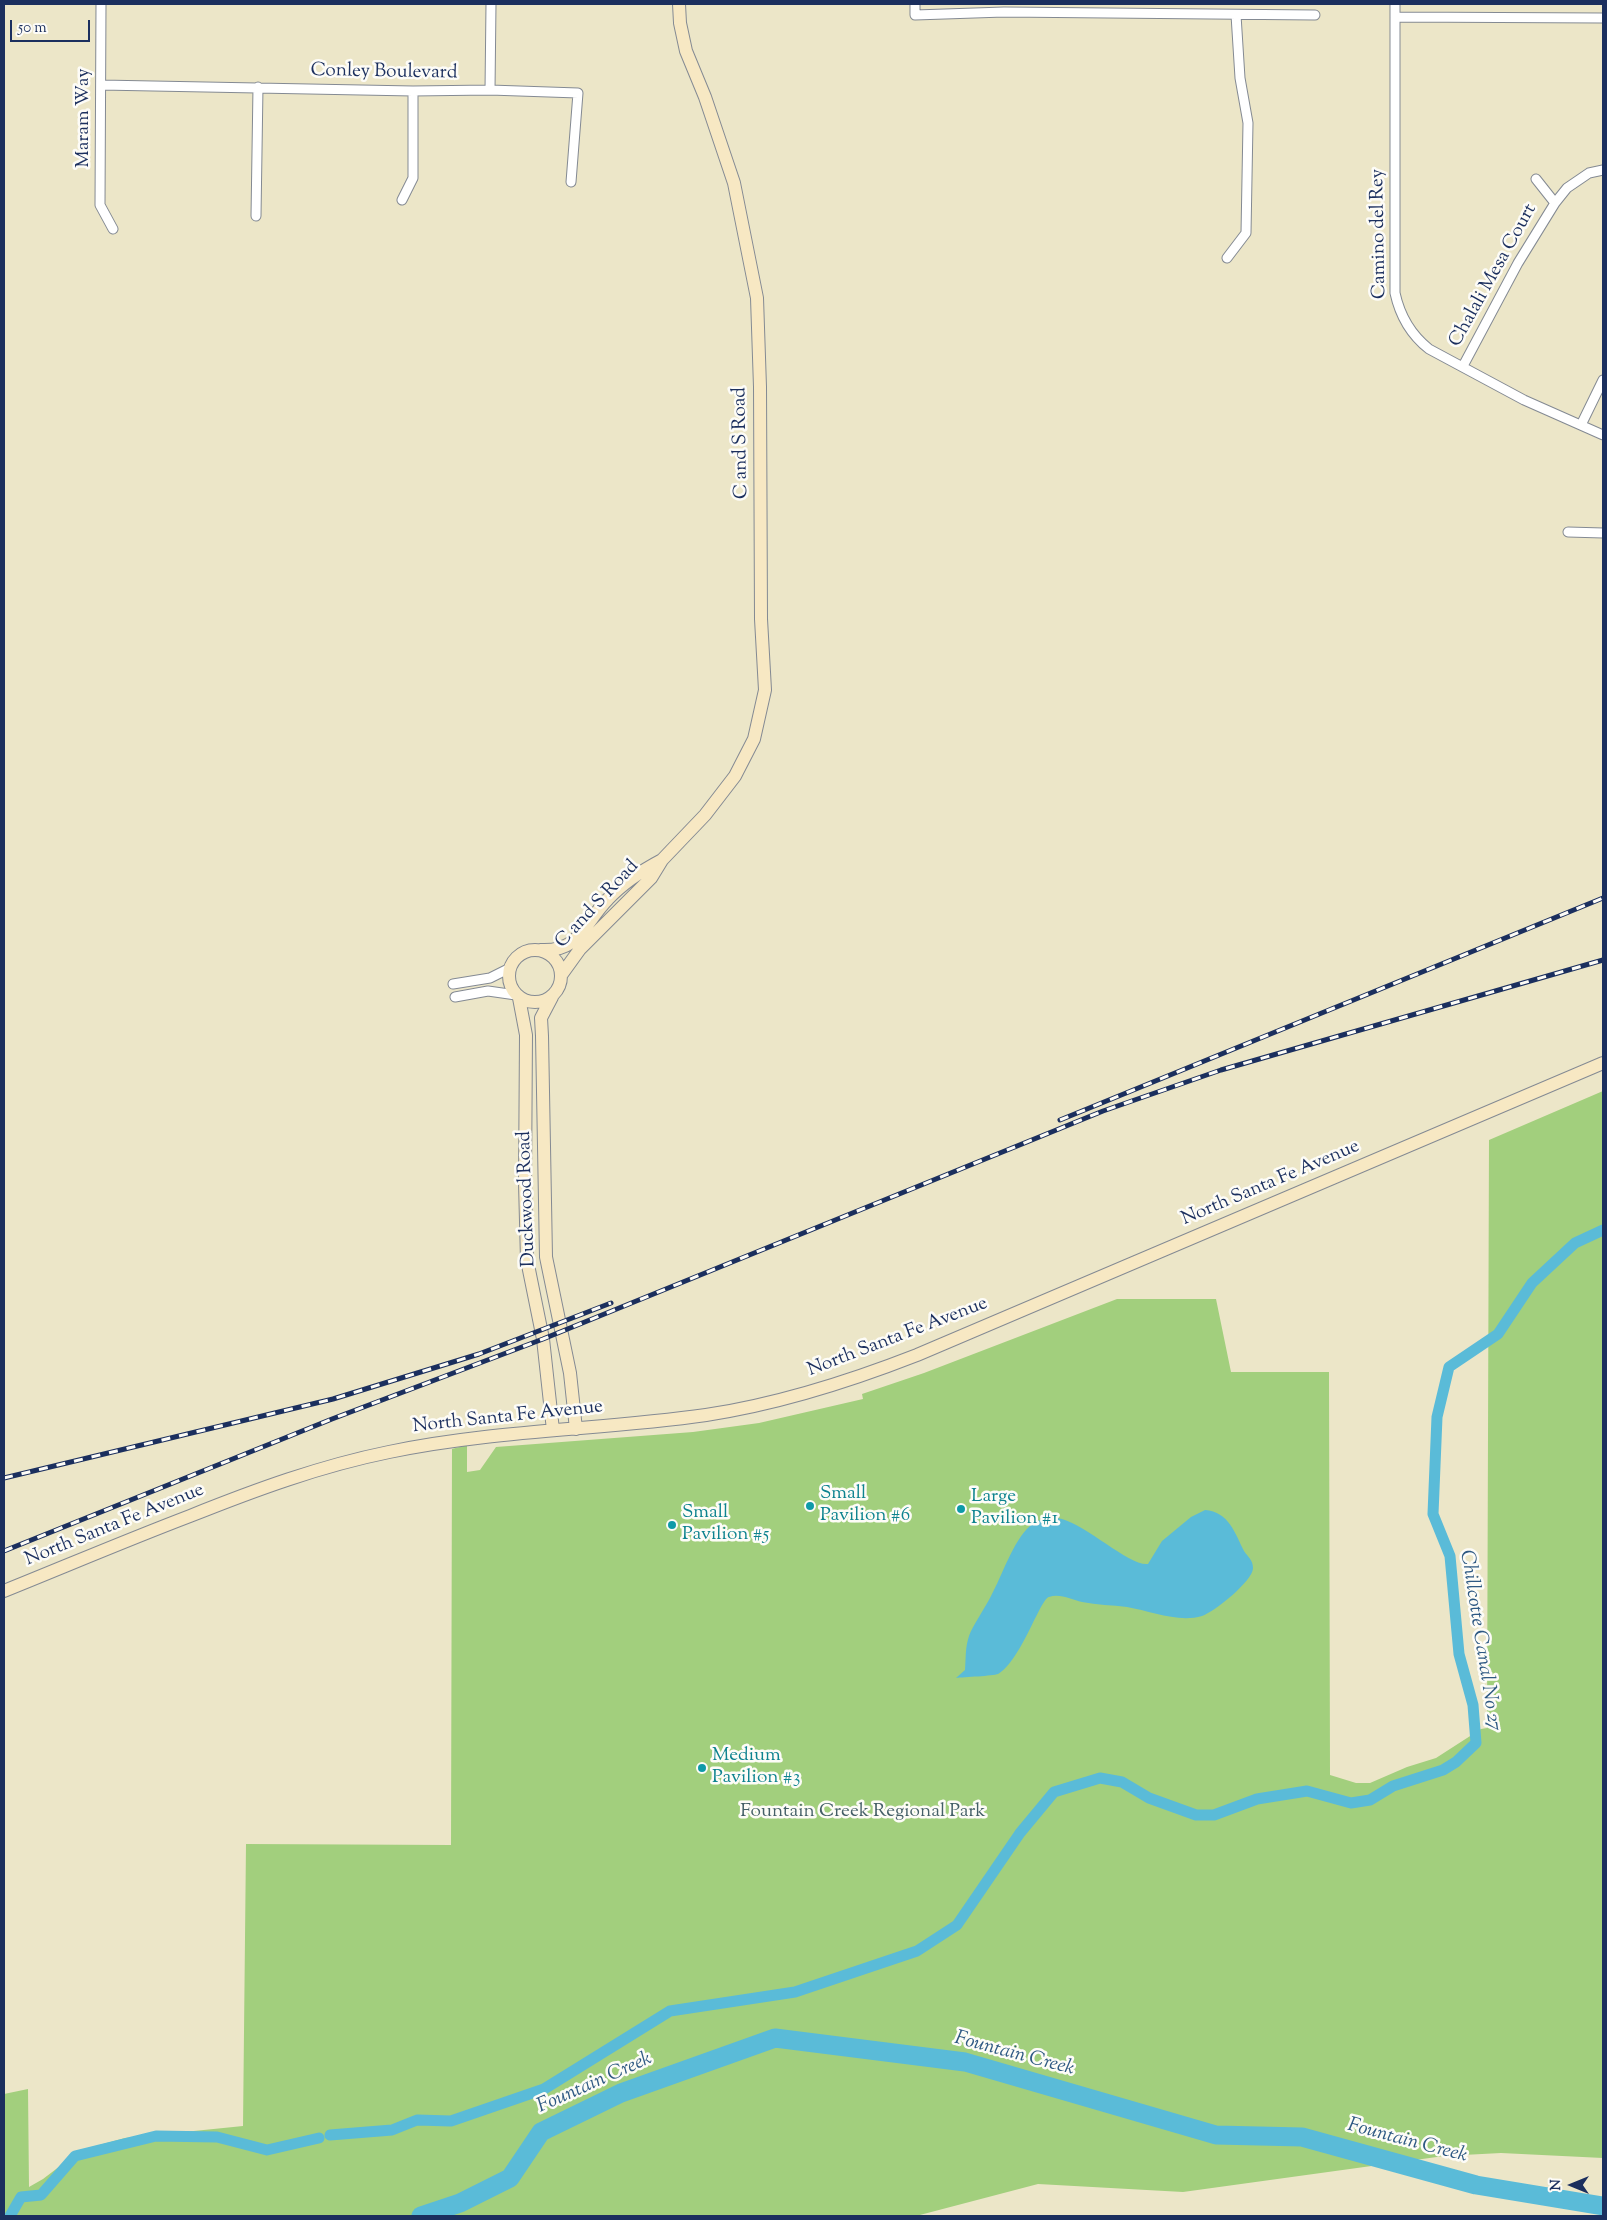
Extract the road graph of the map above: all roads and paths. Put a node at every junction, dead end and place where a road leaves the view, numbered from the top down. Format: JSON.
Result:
{"nodes":[{"id":1,"x":101,"y":4,"type":"edge"},
{"id":2,"x":491,"y":4,"type":"edge"},
{"id":3,"x":679,"y":4,"type":"edge"},
{"id":4,"x":915,"y":4,"type":"edge"},
{"id":5,"x":1395,"y":4,"type":"edge"},
{"id":6,"x":1236,"y":15,"type":"junction"},
{"id":7,"x":1315,"y":15,"type":"dead end"},
{"id":8,"x":1395,"y":16,"type":"junction"},
{"id":9,"x":1603,"y":18,"type":"edge"},
{"id":10,"x":101,"y":85,"type":"junction"},
{"id":11,"x":258,"y":87,"type":"junction"},
{"id":12,"x":490,"y":90,"type":"junction"},
{"id":13,"x":413,"y":91,"type":"junction"},
{"id":14,"x":1603,"y":170,"type":"edge"},
{"id":15,"x":1536,"y":179,"type":"dead end"},
{"id":16,"x":571,"y":182,"type":"dead end"},
{"id":17,"x":402,"y":200,"type":"dead end"},
{"id":18,"x":1555,"y":203,"type":"junction"},
{"id":19,"x":256,"y":216,"type":"dead end"},
{"id":20,"x":113,"y":229,"type":"dead end"},
{"id":21,"x":1227,"y":258,"type":"dead end"},
{"id":22,"x":1463,"y":366,"type":"junction"},
{"id":23,"x":1603,"y":380,"type":"edge"},
{"id":24,"x":1580,"y":425,"type":"junction"},
{"id":25,"x":1603,"y":435,"type":"edge"},
{"id":26,"x":1568,"y":532,"type":"dead end"},
{"id":27,"x":1603,"y":533,"type":"edge"},
{"id":28,"x":662,"y":860,"type":"junction"},
{"id":29,"x":540,"y":950,"type":"junction"},
{"id":30,"x":510,"y":968,"type":"junction"},
{"id":31,"x":562,"y":974,"type":"junction"},
{"id":32,"x":453,"y":984,"type":"dead end"},
{"id":33,"x":518,"y":996,"type":"junction"},
{"id":34,"x":455,"y":997,"type":"dead end"},
{"id":35,"x":552,"y":997,"type":"junction"},
{"id":36,"x":1603,"y":1063,"type":"edge"},
{"id":37,"x":576,"y":1429,"type":"junction"},
{"id":38,"x":553,"y":1430,"type":"junction"},
{"id":39,"x":4,"y":1591,"type":"edge"}],
"edges":[{"from":1,"to":10,"type":"street","name":"Maram Way"},
{"from":2,"to":12,"type":"street"},
{"from":3,"to":28,"type":"main road","name":"C and S Road"},
{"from":4,"to":6,"type":"street"},
{"from":5,"to":8,"type":"street","name":"Camino del Rey"},
{"from":6,"to":7,"type":"street"},
{"from":6,"to":21,"type":"street"},
{"from":8,"to":9,"type":"street"},
{"from":8,"to":22,"type":"street","name":"Camino del Rey"},
{"from":10,"to":11,"type":"street","name":"Conley Boulevard"},
{"from":10,"to":20,"type":"street","name":"Maram Way"},
{"from":11,"to":13,"type":"street","name":"Conley Boulevard"},
{"from":11,"to":19,"type":"street"},
{"from":12,"to":13,"type":"street","name":"Conley Boulevard"},
{"from":12,"to":16,"type":"street","name":"Conley Boulevard"},
{"from":13,"to":17,"type":"street"},
{"from":14,"to":18,"type":"street","name":"Chalali Mesa Court"},
{"from":15,"to":18,"type":"street","name":"Chalali Mesa Court"},
{"from":18,"to":22,"type":"street","name":"Chalali Mesa Court"},
{"from":22,"to":24,"type":"street","name":"Camino del Rey"},
{"from":23,"to":24,"type":"street"},
{"from":24,"to":25,"type":"street","name":"Camino del Rey"},
{"from":26,"to":27,"type":"street"},
{"from":28,"to":29,"type":"main road","name":"C and S Road"},
{"from":28,"to":31,"type":"main road","name":"C and S Road"},
{"from":29,"to":30,"type":"main road"},
{"from":29,"to":31,"type":"main road"},
{"from":30,"to":32,"type":"street"},
{"from":30,"to":33,"type":"main road"},
{"from":31,"to":35,"type":"main road"},
{"from":33,"to":34,"type":"street"},
{"from":33,"to":35,"type":"main road"},
{"from":33,"to":38,"type":"main road","name":"Duckwood Road"},
{"from":35,"to":37,"type":"main road","name":"Duckwood Road"},
{"from":36,"to":37,"type":"main road","name":"North Santa Fe Avenue"},
{"from":37,"to":38,"type":"main road","name":"North Santa Fe Avenue"},
{"from":38,"to":39,"type":"main road","name":"North Santa Fe Avenue"}]}
